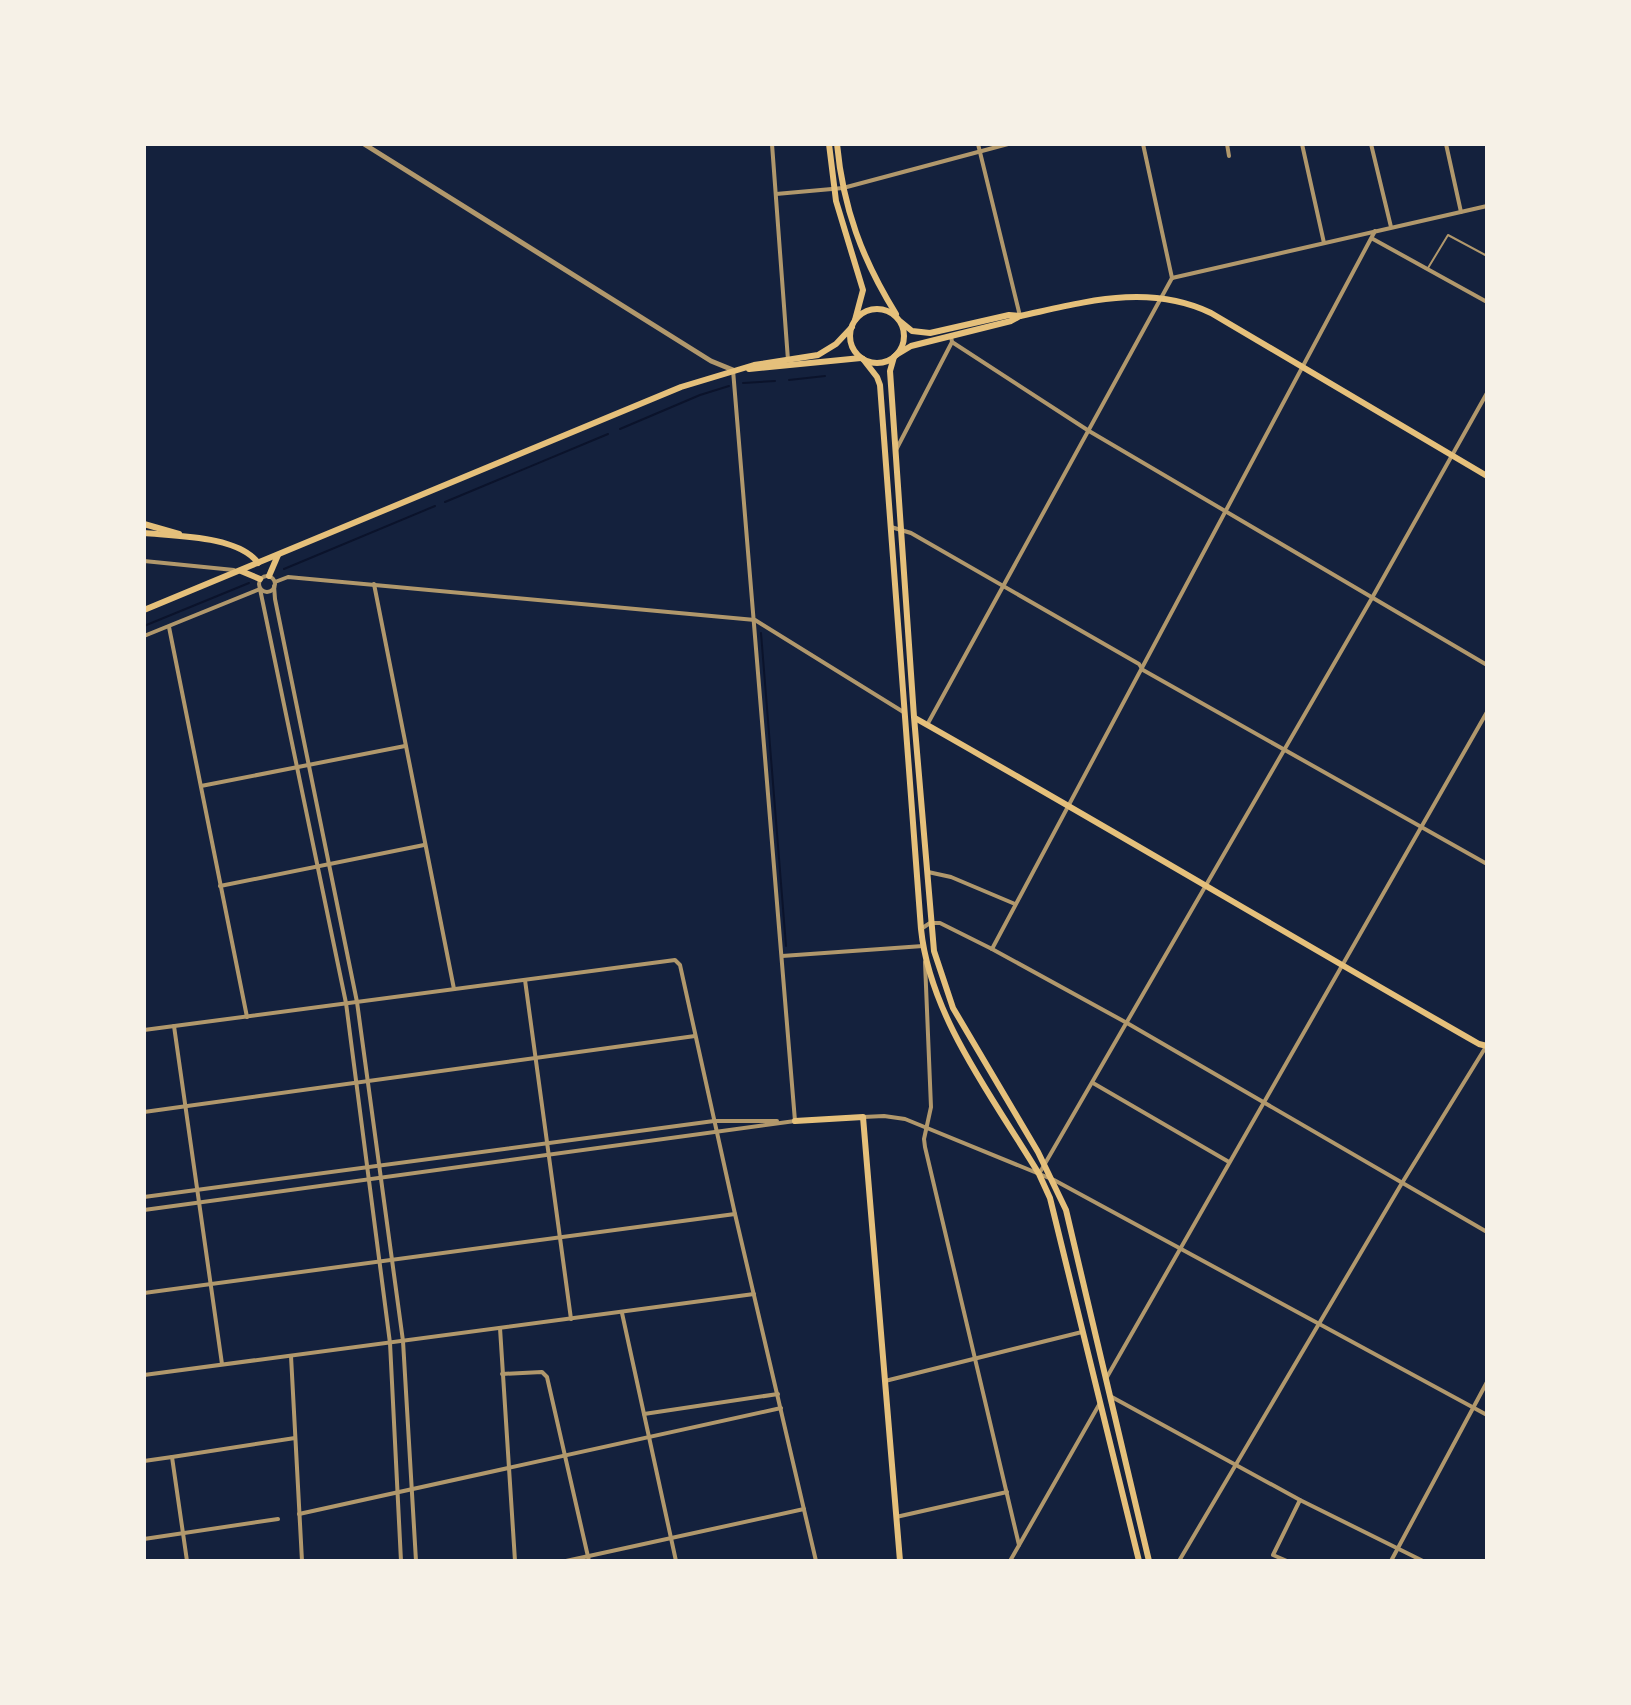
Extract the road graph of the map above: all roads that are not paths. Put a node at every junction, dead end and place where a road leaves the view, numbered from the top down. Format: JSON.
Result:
{"nodes":[{"id":1,"x":364,"y":144,"type":"edge"},
{"id":2,"x":772,"y":144,"type":"edge"},
{"id":3,"x":829,"y":144,"type":"edge"},
{"id":4,"x":837,"y":144,"type":"edge"},
{"id":5,"x":978,"y":144,"type":"edge"},
{"id":6,"x":1008,"y":144,"type":"edge"},
{"id":7,"x":1143,"y":144,"type":"edge"},
{"id":8,"x":1227,"y":144,"type":"edge"},
{"id":9,"x":1302,"y":144,"type":"edge"},
{"id":10,"x":1371,"y":144,"type":"edge"},
{"id":11,"x":1446,"y":144,"type":"edge"},
{"id":12,"x":980,"y":152,"type":"junction"},
{"id":13,"x":1229,"y":156,"type":"dead end"},
{"id":14,"x":843,"y":188,"type":"junction"},
{"id":15,"x":834,"y":189,"type":"junction"},
{"id":16,"x":776,"y":194,"type":"junction"},
{"id":17,"x":1487,"y":206,"type":"edge"},
{"id":18,"x":1461,"y":212,"type":"junction"},
{"id":19,"x":1391,"y":228,"type":"junction"},
{"id":20,"x":1375,"y":231,"type":"junction"},
{"id":21,"x":1364,"y":234,"type":"junction"},
{"id":22,"x":1372,"y":238,"type":"junction"},
{"id":23,"x":1324,"y":243,"type":"junction"},
{"id":24,"x":1487,"y":256,"type":"edge"},
{"id":25,"x":1427,"y":269,"type":"junction"},
{"id":26,"x":1172,"y":278,"type":"junction"},
{"id":27,"x":1160,"y":298,"type":"junction"},
{"id":28,"x":1487,"y":302,"type":"edge"},
{"id":29,"x":1020,"y":316,"type":"junction"},
{"id":30,"x":897,"y":317,"type":"junction"},
{"id":31,"x":854,"y":323,"type":"junction"},
{"id":32,"x":952,"y":339,"type":"junction"},
{"id":33,"x":895,"y":356,"type":"junction"},
{"id":34,"x":862,"y":358,"type":"junction"},
{"id":35,"x":788,"y":360,"type":"junction"},
{"id":36,"x":1303,"y":366,"type":"junction"},
{"id":37,"x":733,"y":370,"type":"junction"},
{"id":38,"x":1487,"y":393,"type":"edge"},
{"id":39,"x":1089,"y":431,"type":"junction"},
{"id":40,"x":895,"y":450,"type":"junction"},
{"id":41,"x":1451,"y":455,"type":"junction"},
{"id":42,"x":1487,"y":476,"type":"edge"},
{"id":43,"x":1226,"y":510,"type":"junction"},
{"id":44,"x":144,"y":524,"type":"edge"},
{"id":45,"x":890,"y":526,"type":"junction"},
{"id":46,"x":901,"y":529,"type":"junction"},
{"id":47,"x":144,"y":533,"type":"edge"},
{"id":48,"x":190,"y":538,"type":"junction"},
{"id":49,"x":278,"y":555,"type":"junction"},
{"id":50,"x":144,"y":561,"type":"edge"},
{"id":51,"x":258,"y":563,"type":"junction"},
{"id":52,"x":241,"y":571,"type":"junction"},
{"id":53,"x":260,"y":579,"type":"junction"},
{"id":54,"x":273,"y":581,"type":"junction"},
{"id":55,"x":374,"y":584,"type":"junction"},
{"id":56,"x":1002,"y":587,"type":"junction"},
{"id":57,"x":260,"y":589,"type":"junction"},
{"id":58,"x":1372,"y":598,"type":"junction"},
{"id":59,"x":144,"y":610,"type":"edge"},
{"id":60,"x":755,"y":620,"type":"junction"},
{"id":61,"x":169,"y":626,"type":"junction"},
{"id":62,"x":144,"y":636,"type":"edge"},
{"id":63,"x":1487,"y":665,"type":"edge"},
{"id":64,"x":1141,"y":667,"type":"junction"},
{"id":65,"x":1487,"y":712,"type":"edge"},
{"id":66,"x":905,"y":713,"type":"junction"},
{"id":67,"x":914,"y":717,"type":"junction"},
{"id":68,"x":927,"y":725,"type":"junction"},
{"id":69,"x":405,"y":746,"type":"junction"},
{"id":70,"x":1283,"y":750,"type":"junction"},
{"id":71,"x":309,"y":765,"type":"junction"},
{"id":72,"x":297,"y":767,"type":"junction"},
{"id":73,"x":201,"y":786,"type":"junction"},
{"id":74,"x":1067,"y":805,"type":"junction"},
{"id":75,"x":1422,"y":827,"type":"junction"},
{"id":76,"x":424,"y":845,"type":"junction"},
{"id":77,"x":329,"y":864,"type":"junction"},
{"id":78,"x":1487,"y":864,"type":"edge"},
{"id":79,"x":318,"y":866,"type":"junction"},
{"id":80,"x":926,"y":871,"type":"junction"},
{"id":81,"x":1207,"y":884,"type":"junction"},
{"id":82,"x":220,"y":886,"type":"junction"},
{"id":83,"x":1015,"y":904,"type":"junction"},
{"id":84,"x":930,"y":923,"type":"junction"},
{"id":85,"x":921,"y":929,"type":"junction"},
{"id":86,"x":923,"y":946,"type":"junction"},
{"id":87,"x":992,"y":949,"type":"junction"},
{"id":88,"x":782,"y":956,"type":"junction"},
{"id":89,"x":924,"y":956,"type":"junction"},
{"id":90,"x":1343,"y":966,"type":"junction"},
{"id":91,"x":525,"y":980,"type":"junction"},
{"id":92,"x":454,"y":989,"type":"junction"},
{"id":93,"x":357,"y":1002,"type":"junction"},
{"id":94,"x":346,"y":1003,"type":"junction"},
{"id":95,"x":247,"y":1017,"type":"junction"},
{"id":96,"x":1127,"y":1023,"type":"junction"},
{"id":97,"x":174,"y":1026,"type":"junction"},
{"id":98,"x":144,"y":1030,"type":"edge"},
{"id":99,"x":695,"y":1036,"type":"junction"},
{"id":100,"x":1487,"y":1046,"type":"edge"},
{"id":101,"x":536,"y":1058,"type":"junction"},
{"id":102,"x":367,"y":1081,"type":"junction"},
{"id":103,"x":356,"y":1082,"type":"junction"},
{"id":104,"x":1093,"y":1083,"type":"junction"},
{"id":105,"x":1263,"y":1103,"type":"junction"},
{"id":106,"x":186,"y":1106,"type":"junction"},
{"id":107,"x":144,"y":1112,"type":"edge"},
{"id":108,"x":863,"y":1117,"type":"junction"},
{"id":109,"x":714,"y":1121,"type":"junction"},
{"id":110,"x":795,"y":1121,"type":"junction"},
{"id":111,"x":926,"y":1128,"type":"junction"},
{"id":112,"x":716,"y":1132,"type":"junction"},
{"id":113,"x":547,"y":1142,"type":"junction"},
{"id":114,"x":548,"y":1154,"type":"junction"},
{"id":115,"x":1230,"y":1162,"type":"junction"},
{"id":116,"x":1045,"y":1164,"type":"junction"},
{"id":117,"x":378,"y":1166,"type":"junction"},
{"id":118,"x":366,"y":1167,"type":"junction"},
{"id":119,"x":1039,"y":1174,"type":"junction"},
{"id":120,"x":379,"y":1177,"type":"junction"},
{"id":121,"x":368,"y":1179,"type":"junction"},
{"id":122,"x":1054,"y":1180,"type":"junction"},
{"id":123,"x":1402,"y":1183,"type":"junction"},
{"id":124,"x":196,"y":1190,"type":"junction"},
{"id":125,"x":144,"y":1197,"type":"edge"},
{"id":126,"x":198,"y":1202,"type":"junction"},
{"id":127,"x":144,"y":1210,"type":"edge"},
{"id":128,"x":735,"y":1214,"type":"junction"},
{"id":129,"x":1487,"y":1232,"type":"edge"},
{"id":130,"x":560,"y":1238,"type":"junction"},
{"id":131,"x":1180,"y":1249,"type":"junction"},
{"id":132,"x":391,"y":1260,"type":"junction"},
{"id":133,"x":379,"y":1262,"type":"junction"},
{"id":134,"x":209,"y":1285,"type":"junction"},
{"id":135,"x":144,"y":1293,"type":"edge"},
{"id":136,"x":754,"y":1294,"type":"junction"},
{"id":137,"x":622,"y":1312,"type":"junction"},
{"id":138,"x":571,"y":1319,"type":"junction"},
{"id":139,"x":1318,"y":1324,"type":"junction"},
{"id":140,"x":500,"y":1328,"type":"junction"},
{"id":141,"x":1084,"y":1331,"type":"junction"},
{"id":142,"x":403,"y":1341,"type":"junction"},
{"id":143,"x":390,"y":1343,"type":"junction"},
{"id":144,"x":291,"y":1355,"type":"junction"},
{"id":145,"x":976,"y":1358,"type":"junction"},
{"id":146,"x":222,"y":1364,"type":"junction"},
{"id":147,"x":502,"y":1374,"type":"junction"},
{"id":148,"x":144,"y":1375,"type":"edge"},
{"id":149,"x":1106,"y":1379,"type":"junction"},
{"id":150,"x":884,"y":1381,"type":"junction"},
{"id":151,"x":1487,"y":1382,"type":"edge"},
{"id":152,"x":778,"y":1394,"type":"junction"},
{"id":153,"x":1110,"y":1395,"type":"junction"},
{"id":154,"x":1101,"y":1400,"type":"junction"},
{"id":155,"x":1473,"y":1407,"type":"junction"},
{"id":156,"x":781,"y":1408,"type":"junction"},
{"id":157,"x":644,"y":1414,"type":"junction"},
{"id":158,"x":1487,"y":1415,"type":"edge"},
{"id":159,"x":295,"y":1438,"type":"junction"},
{"id":160,"x":649,"y":1438,"type":"junction"},
{"id":161,"x":172,"y":1457,"type":"junction"},
{"id":162,"x":565,"y":1457,"type":"junction"},
{"id":163,"x":144,"y":1461,"type":"edge"},
{"id":164,"x":1236,"y":1462,"type":"junction"},
{"id":165,"x":509,"y":1469,"type":"junction"},
{"id":166,"x":410,"y":1490,"type":"junction"},
{"id":167,"x":1007,"y":1492,"type":"junction"},
{"id":168,"x":397,"y":1493,"type":"junction"},
{"id":169,"x":1300,"y":1500,"type":"junction"},
{"id":170,"x":804,"y":1509,"type":"junction"},
{"id":171,"x":299,"y":1514,"type":"junction"},
{"id":172,"x":894,"y":1517,"type":"junction"},
{"id":173,"x":278,"y":1519,"type":"dead end"},
{"id":174,"x":183,"y":1534,"type":"junction"},
{"id":175,"x":671,"y":1537,"type":"junction"},
{"id":176,"x":144,"y":1539,"type":"edge"},
{"id":177,"x":1019,"y":1545,"type":"junction"},
{"id":178,"x":1398,"y":1548,"type":"junction"},
{"id":179,"x":589,"y":1558,"type":"edge"},
{"id":180,"x":187,"y":1561,"type":"edge"},
{"id":181,"x":302,"y":1561,"type":"edge"},
{"id":182,"x":401,"y":1561,"type":"edge"},
{"id":183,"x":416,"y":1561,"type":"edge"},
{"id":184,"x":515,"y":1561,"type":"edge"},
{"id":185,"x":566,"y":1561,"type":"edge"},
{"id":186,"x":676,"y":1561,"type":"edge"},
{"id":187,"x":816,"y":1561,"type":"edge"},
{"id":188,"x":900,"y":1561,"type":"edge"},
{"id":189,"x":1010,"y":1561,"type":"edge"},
{"id":190,"x":1139,"y":1561,"type":"edge"},
{"id":191,"x":1149,"y":1561,"type":"edge"},
{"id":192,"x":1179,"y":1561,"type":"edge"},
{"id":193,"x":1287,"y":1561,"type":"edge"},
{"id":194,"x":1391,"y":1561,"type":"edge"},
{"id":195,"x":1423,"y":1561,"type":"edge"}],
"edges":[{"from":1,"to":37,"type":"street"},
{"from":2,"to":16,"type":"street"},
{"from":3,"to":15,"type":"main road"},
{"from":4,"to":14,"type":"main road"},
{"from":5,"to":12,"type":"street"},
{"from":6,"to":12,"type":"street"},
{"from":7,"to":26,"type":"street"},
{"from":8,"to":13,"type":"street"},
{"from":9,"to":23,"type":"street"},
{"from":10,"to":19,"type":"street"},
{"from":11,"to":18,"type":"street"},
{"from":12,"to":14,"type":"street"},
{"from":12,"to":29,"type":"street"},
{"from":14,"to":15,"type":"street"},
{"from":14,"to":30,"type":"main road"},
{"from":15,"to":16,"type":"street"},
{"from":15,"to":31,"type":"main road"},
{"from":16,"to":35,"type":"street"},
{"from":17,"to":18,"type":"street"},
{"from":18,"to":19,"type":"street"},
{"from":19,"to":20,"type":"street"},
{"from":20,"to":21,"type":"street"},
{"from":20,"to":22,"type":"street"},
{"from":21,"to":22,"type":"street"},
{"from":21,"to":23,"type":"street"},
{"from":22,"to":25,"type":"street"},
{"from":22,"to":36,"type":"street"},
{"from":23,"to":26,"type":"street"},
{"from":24,"to":25,"type":"lane"},
{"from":25,"to":28,"type":"street"},
{"from":26,"to":27,"type":"street"},
{"from":27,"to":29,"type":"main road"},
{"from":27,"to":36,"type":"main road"},
{"from":27,"to":39,"type":"street"},
{"from":29,"to":30,"type":"main road"},
{"from":29,"to":32,"type":"main road"},
{"from":30,"to":31,"type":"main road"},
{"from":30,"to":33,"type":"main road"},
{"from":31,"to":34,"type":"main road"},
{"from":31,"to":35,"type":"main road"},
{"from":32,"to":33,"type":"main road"},
{"from":32,"to":39,"type":"street"},
{"from":32,"to":40,"type":"street"},
{"from":33,"to":34,"type":"main road"},
{"from":33,"to":40,"type":"main road"},
{"from":34,"to":37,"type":"main road"},
{"from":34,"to":45,"type":"main road"},
{"from":35,"to":37,"type":"main road"},
{"from":36,"to":41,"type":"main road"},
{"from":36,"to":43,"type":"street"},
{"from":37,"to":49,"type":"main road"},
{"from":37,"to":60,"type":"street"},
{"from":38,"to":41,"type":"street"},
{"from":39,"to":43,"type":"street"},
{"from":39,"to":56,"type":"street"},
{"from":40,"to":46,"type":"main road"},
{"from":41,"to":42,"type":"main road"},
{"from":41,"to":58,"type":"street"},
{"from":43,"to":58,"type":"street"},
{"from":43,"to":64,"type":"street"},
{"from":44,"to":48,"type":"main road"},
{"from":45,"to":46,"type":"street"},
{"from":45,"to":66,"type":"main road"},
{"from":46,"to":56,"type":"street"},
{"from":46,"to":67,"type":"main road"},
{"from":47,"to":48,"type":"main road"},
{"from":48,"to":51,"type":"main road"},
{"from":49,"to":51,"type":"main road"},
{"from":49,"to":54,"type":"main road"},
{"from":50,"to":52,"type":"street"},
{"from":51,"to":52,"type":"main road"},
{"from":52,"to":53,"type":"main road"},
{"from":52,"to":59,"type":"main road"},
{"from":53,"to":54,"type":"street"},
{"from":53,"to":57,"type":"street"},
{"from":54,"to":55,"type":"street"},
{"from":54,"to":57,"type":"street"},
{"from":54,"to":71,"type":"street"},
{"from":55,"to":60,"type":"street"},
{"from":55,"to":69,"type":"street"},
{"from":56,"to":64,"type":"street"},
{"from":56,"to":68,"type":"street"},
{"from":57,"to":61,"type":"street"},
{"from":57,"to":72,"type":"street"},
{"from":58,"to":63,"type":"street"},
{"from":58,"to":70,"type":"street"},
{"from":60,"to":66,"type":"street"},
{"from":60,"to":88,"type":"street"},
{"from":61,"to":62,"type":"street"},
{"from":61,"to":73,"type":"street"},
{"from":64,"to":70,"type":"street"},
{"from":64,"to":74,"type":"street"},
{"from":65,"to":75,"type":"street"},
{"from":66,"to":67,"type":"main road"},
{"from":66,"to":85,"type":"main road"},
{"from":67,"to":68,"type":"main road"},
{"from":67,"to":80,"type":"main road"},
{"from":68,"to":74,"type":"main road"},
{"from":69,"to":71,"type":"street"},
{"from":69,"to":76,"type":"street"},
{"from":70,"to":75,"type":"street"},
{"from":70,"to":81,"type":"street"},
{"from":71,"to":72,"type":"street"},
{"from":71,"to":77,"type":"street"},
{"from":72,"to":73,"type":"street"},
{"from":72,"to":79,"type":"street"},
{"from":73,"to":82,"type":"street"},
{"from":74,"to":81,"type":"main road"},
{"from":74,"to":83,"type":"street"},
{"from":75,"to":78,"type":"street"},
{"from":75,"to":90,"type":"street"},
{"from":76,"to":77,"type":"street"},
{"from":76,"to":92,"type":"street"},
{"from":77,"to":79,"type":"street"},
{"from":77,"to":93,"type":"street"},
{"from":79,"to":82,"type":"street"},
{"from":79,"to":94,"type":"street"},
{"from":80,"to":83,"type":"street"},
{"from":80,"to":84,"type":"main road"},
{"from":81,"to":90,"type":"main road"},
{"from":81,"to":96,"type":"street"},
{"from":82,"to":95,"type":"street"},
{"from":83,"to":87,"type":"street"},
{"from":84,"to":85,"type":"street"},
{"from":84,"to":87,"type":"street"},
{"from":84,"to":116,"type":"main road"},
{"from":85,"to":86,"type":"main road"},
{"from":86,"to":88,"type":"street"},
{"from":86,"to":89,"type":"main road"},
{"from":87,"to":96,"type":"street"},
{"from":88,"to":110,"type":"street"},
{"from":89,"to":111,"type":"street"},
{"from":89,"to":119,"type":"main road"},
{"from":90,"to":100,"type":"main road"},
{"from":90,"to":105,"type":"street"},
{"from":91,"to":92,"type":"street"},
{"from":91,"to":99,"type":"street"},
{"from":91,"to":101,"type":"street"},
{"from":92,"to":93,"type":"street"},
{"from":93,"to":94,"type":"street"},
{"from":93,"to":102,"type":"street"},
{"from":94,"to":95,"type":"street"},
{"from":94,"to":103,"type":"street"},
{"from":95,"to":97,"type":"street"},
{"from":96,"to":104,"type":"street"},
{"from":96,"to":105,"type":"street"},
{"from":97,"to":98,"type":"street"},
{"from":97,"to":106,"type":"street"},
{"from":99,"to":101,"type":"street"},
{"from":99,"to":109,"type":"street"},
{"from":100,"to":123,"type":"street"},
{"from":101,"to":102,"type":"street"},
{"from":101,"to":113,"type":"street"},
{"from":102,"to":103,"type":"street"},
{"from":102,"to":117,"type":"street"},
{"from":103,"to":106,"type":"street"},
{"from":103,"to":118,"type":"street"},
{"from":104,"to":115,"type":"street"},
{"from":104,"to":116,"type":"street"},
{"from":105,"to":115,"type":"street"},
{"from":105,"to":123,"type":"street"},
{"from":106,"to":107,"type":"street"},
{"from":106,"to":124,"type":"street"},
{"from":108,"to":110,"type":"main road"},
{"from":108,"to":111,"type":"street"},
{"from":108,"to":150,"type":"main road"},
{"from":109,"to":110,"type":"street"},
{"from":109,"to":112,"type":"street"},
{"from":109,"to":113,"type":"street"},
{"from":110,"to":112,"type":"street"},
{"from":111,"to":119,"type":"street"},
{"from":111,"to":145,"type":"street"},
{"from":112,"to":114,"type":"street"},
{"from":112,"to":128,"type":"street"},
{"from":113,"to":114,"type":"street"},
{"from":113,"to":117,"type":"street"},
{"from":114,"to":120,"type":"street"},
{"from":114,"to":130,"type":"street"},
{"from":115,"to":131,"type":"street"},
{"from":116,"to":119,"type":"street"},
{"from":116,"to":122,"type":"main road"},
{"from":117,"to":118,"type":"street"},
{"from":117,"to":120,"type":"street"},
{"from":118,"to":121,"type":"street"},
{"from":118,"to":124,"type":"street"},
{"from":119,"to":122,"type":"street"},
{"from":119,"to":141,"type":"main road"},
{"from":120,"to":121,"type":"street"},
{"from":120,"to":132,"type":"street"},
{"from":121,"to":126,"type":"street"},
{"from":121,"to":133,"type":"street"},
{"from":122,"to":131,"type":"street"},
{"from":122,"to":149,"type":"main road"},
{"from":123,"to":129,"type":"street"},
{"from":123,"to":139,"type":"street"},
{"from":124,"to":125,"type":"street"},
{"from":124,"to":126,"type":"street"},
{"from":126,"to":127,"type":"street"},
{"from":126,"to":134,"type":"street"},
{"from":128,"to":130,"type":"street"},
{"from":128,"to":136,"type":"street"},
{"from":130,"to":132,"type":"street"},
{"from":130,"to":138,"type":"street"},
{"from":131,"to":139,"type":"street"},
{"from":131,"to":149,"type":"street"},
{"from":132,"to":133,"type":"street"},
{"from":132,"to":142,"type":"street"},
{"from":133,"to":134,"type":"street"},
{"from":133,"to":143,"type":"street"},
{"from":134,"to":135,"type":"street"},
{"from":134,"to":146,"type":"street"},
{"from":136,"to":137,"type":"street"},
{"from":136,"to":152,"type":"street"},
{"from":137,"to":138,"type":"street"},
{"from":137,"to":157,"type":"street"},
{"from":138,"to":140,"type":"street"},
{"from":139,"to":155,"type":"street"},
{"from":139,"to":164,"type":"street"},
{"from":140,"to":142,"type":"street"},
{"from":140,"to":147,"type":"street"},
{"from":141,"to":145,"type":"street"},
{"from":141,"to":154,"type":"main road"},
{"from":142,"to":143,"type":"street"},
{"from":142,"to":166,"type":"street"},
{"from":143,"to":144,"type":"street"},
{"from":143,"to":168,"type":"street"},
{"from":144,"to":146,"type":"street"},
{"from":144,"to":159,"type":"street"},
{"from":145,"to":150,"type":"street"},
{"from":145,"to":167,"type":"street"},
{"from":146,"to":148,"type":"street"},
{"from":147,"to":162,"type":"street"},
{"from":147,"to":165,"type":"street"},
{"from":149,"to":153,"type":"main road"},
{"from":150,"to":172,"type":"main road"},
{"from":151,"to":155,"type":"street"},
{"from":152,"to":156,"type":"street"},
{"from":152,"to":157,"type":"street"},
{"from":153,"to":164,"type":"street"},
{"from":153,"to":191,"type":"main road"},
{"from":154,"to":177,"type":"street"},
{"from":154,"to":190,"type":"main road"},
{"from":155,"to":158,"type":"street"},
{"from":155,"to":178,"type":"street"},
{"from":156,"to":160,"type":"street"},
{"from":156,"to":170,"type":"street"},
{"from":157,"to":160,"type":"street"},
{"from":159,"to":161,"type":"street"},
{"from":159,"to":171,"type":"street"},
{"from":160,"to":162,"type":"street"},
{"from":160,"to":175,"type":"street"},
{"from":161,"to":163,"type":"street"},
{"from":161,"to":174,"type":"street"},
{"from":162,"to":165,"type":"street"},
{"from":162,"to":179,"type":"street"},
{"from":164,"to":169,"type":"street"},
{"from":164,"to":192,"type":"street"},
{"from":165,"to":166,"type":"street"},
{"from":165,"to":184,"type":"street"},
{"from":166,"to":168,"type":"street"},
{"from":166,"to":183,"type":"street"},
{"from":167,"to":172,"type":"street"},
{"from":167,"to":177,"type":"street"},
{"from":168,"to":171,"type":"street"},
{"from":168,"to":182,"type":"street"},
{"from":169,"to":178,"type":"street"},
{"from":169,"to":193,"type":"street"},
{"from":170,"to":175,"type":"street"},
{"from":170,"to":187,"type":"street"},
{"from":171,"to":181,"type":"street"},
{"from":172,"to":188,"type":"main road"},
{"from":173,"to":174,"type":"street"},
{"from":174,"to":176,"type":"street"},
{"from":174,"to":180,"type":"street"},
{"from":175,"to":179,"type":"street"},
{"from":175,"to":186,"type":"street"},
{"from":177,"to":189,"type":"street"},
{"from":178,"to":194,"type":"street"},
{"from":178,"to":195,"type":"street"},
{"from":179,"to":185,"type":"street"}]}
